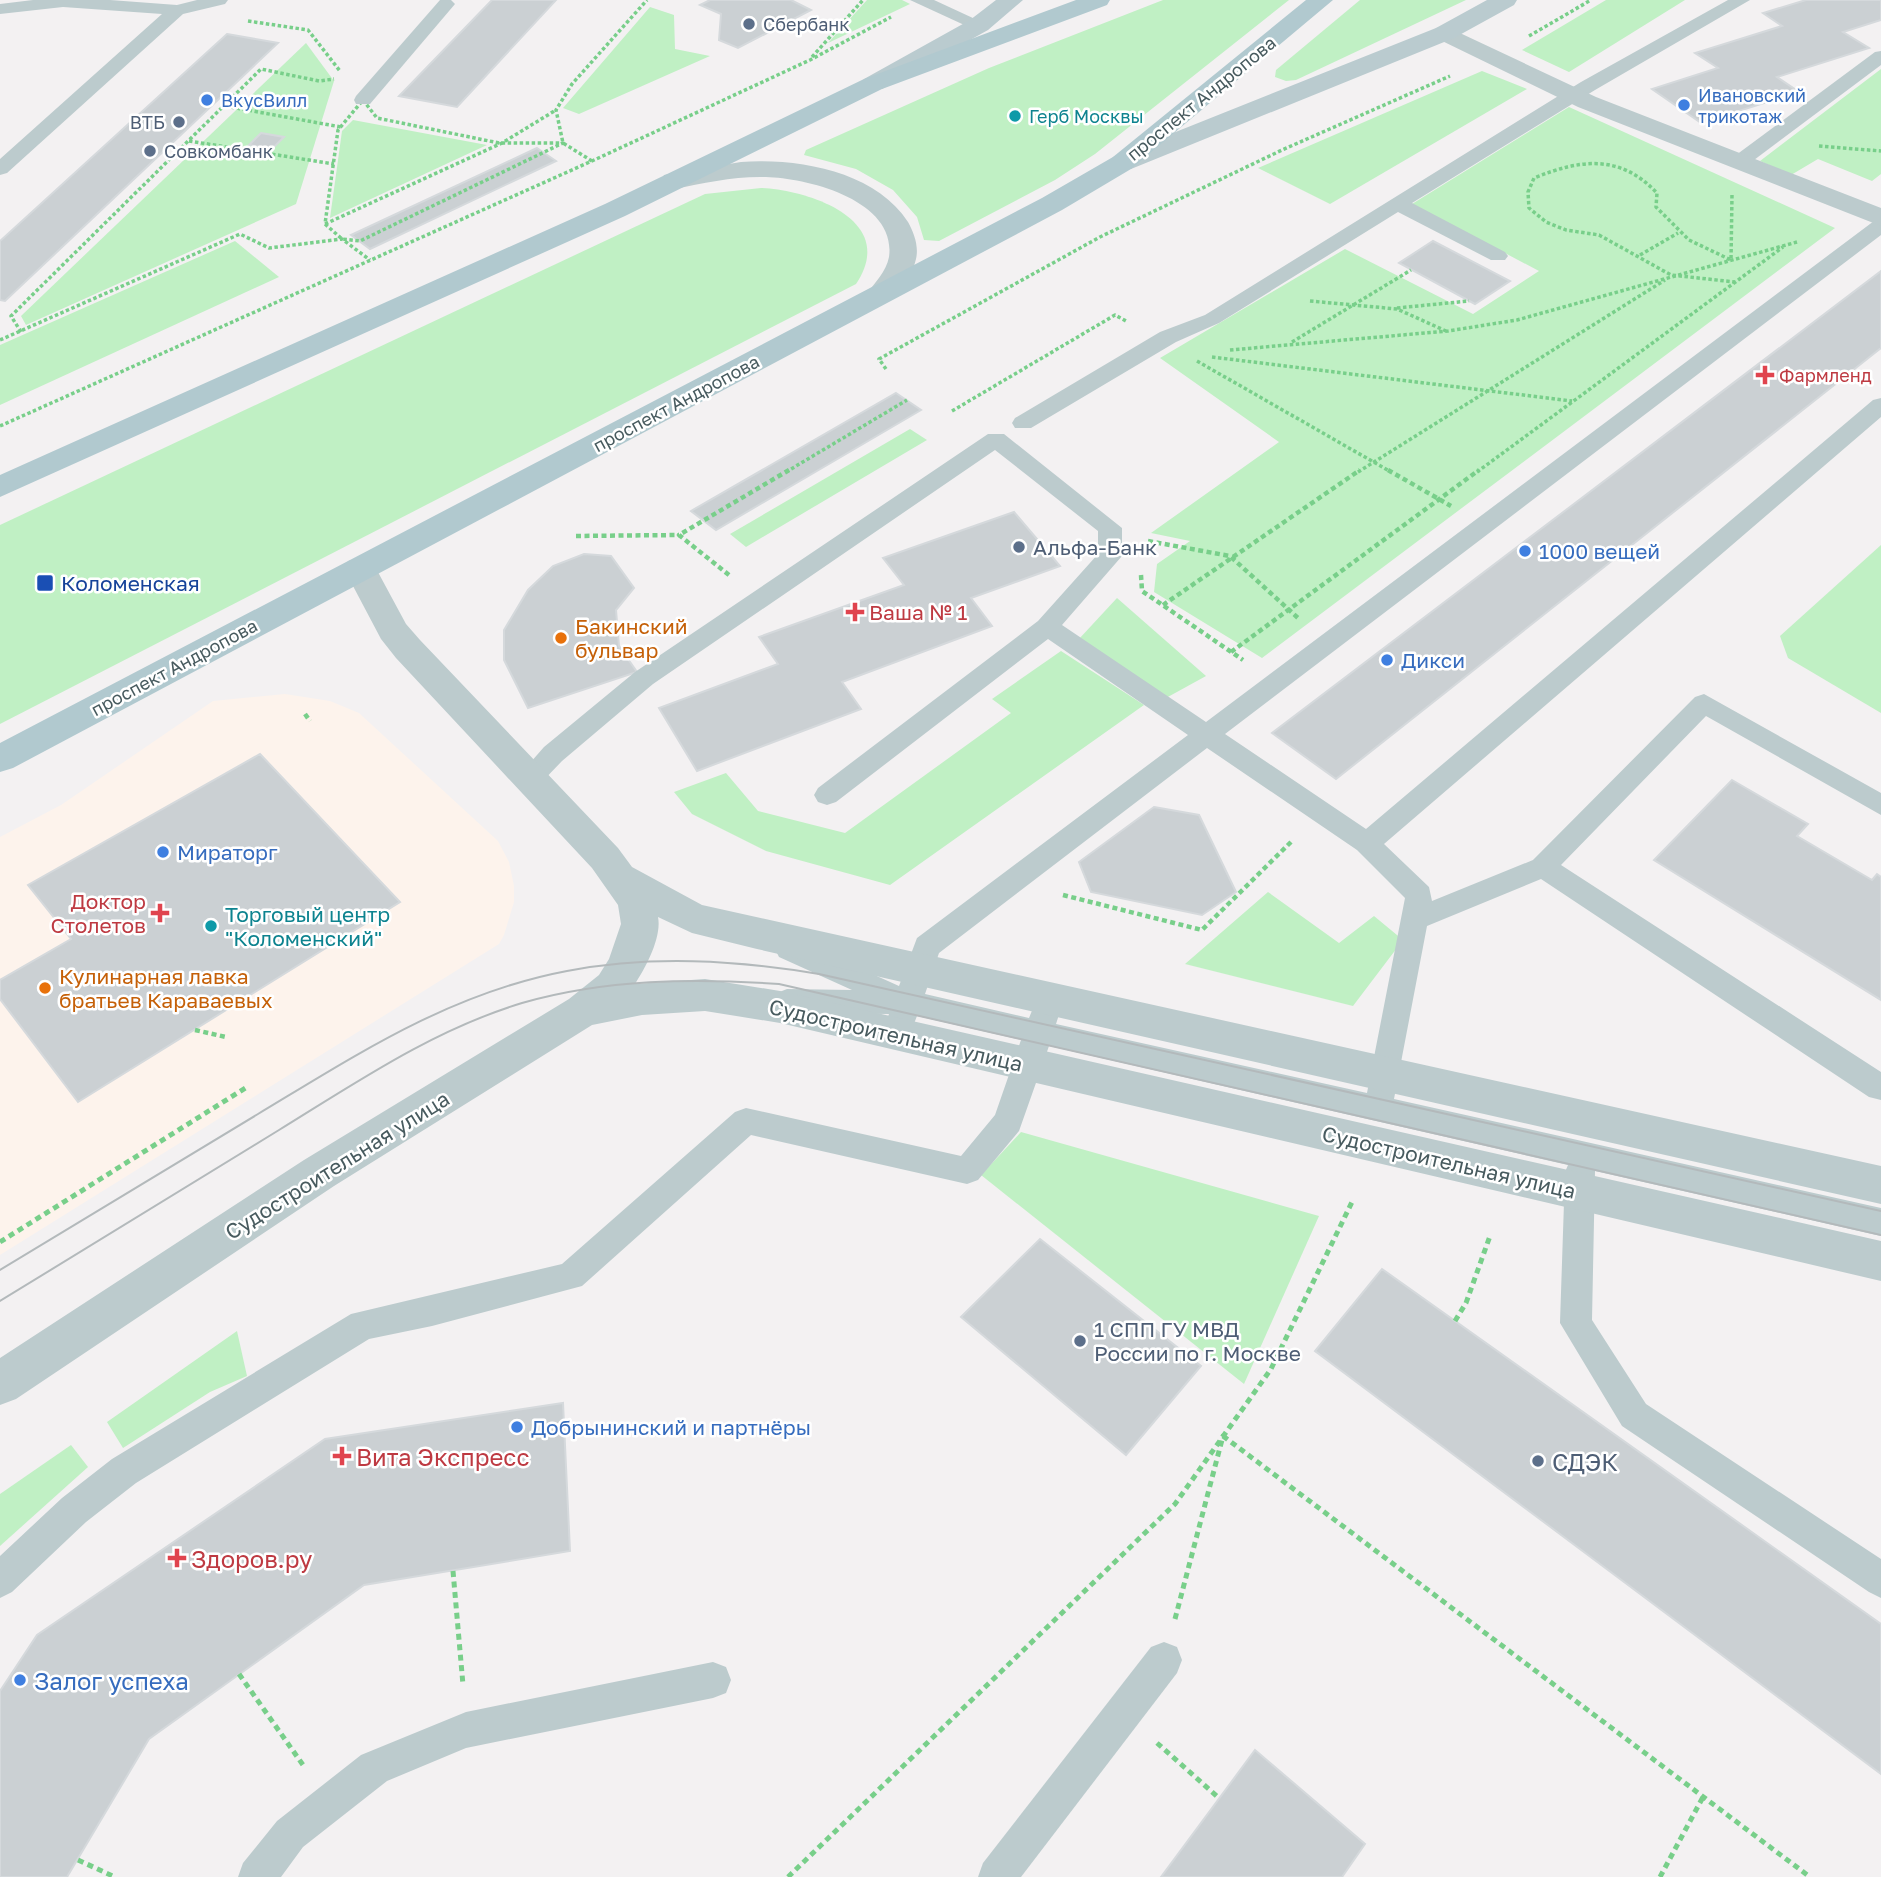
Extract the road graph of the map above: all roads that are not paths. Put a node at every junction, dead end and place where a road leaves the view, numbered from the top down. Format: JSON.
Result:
{"nodes":[{"id":1,"x":219,"y":0,"type":"edge"},
{"id":2,"x":421,"y":0,"type":"edge"},
{"id":3,"x":920,"y":0,"type":"edge"},
{"id":4,"x":1011,"y":0,"type":"edge"},
{"id":5,"x":1098,"y":0,"type":"edge"},
{"id":6,"x":1321,"y":0,"type":"edge"},
{"id":7,"x":1505,"y":0,"type":"edge"},
{"id":8,"x":1741,"y":0,"type":"edge"},
{"id":9,"x":448,"y":2,"type":"edge"},
{"id":10,"x":0,"y":9,"type":"edge"},
{"id":11,"x":177,"y":10,"type":"junction"},
{"id":12,"x":979,"y":25,"type":"junction"},
{"id":13,"x":1446,"y":33,"type":"junction"},
{"id":14,"x":1881,"y":56,"type":"edge"},
{"id":15,"x":873,"y":84,"type":"junction"},
{"id":16,"x":1574,"y":95,"type":"junction"},
{"id":17,"x":360,"y":96,"type":"road end"},
{"id":18,"x":1740,"y":162,"type":"junction"},
{"id":19,"x":1122,"y":163,"type":"junction"},
{"id":20,"x":0,"y":169,"type":"edge"},
{"id":21,"x":674,"y":181,"type":"junction"},
{"id":22,"x":1400,"y":205,"type":"junction"},
{"id":23,"x":1881,"y":218,"type":"edge"},
{"id":24,"x":1881,"y":225,"type":"edge"},
{"id":25,"x":1498,"y":256,"type":"dead end"},
{"id":26,"x":881,"y":294,"type":"junction"},
{"id":27,"x":1881,"y":405,"type":"edge"},
{"id":28,"x":1023,"y":423,"type":"dead end"},
{"id":29,"x":0,"y":488,"type":"edge"},
{"id":30,"x":360,"y":569,"type":"junction"},
{"id":31,"x":1047,"y":627,"type":"junction"},
{"id":32,"x":1205,"y":734,"type":"junction"},
{"id":33,"x":0,"y":758,"type":"edge"},
{"id":34,"x":529,"y":779,"type":"junction"},
{"id":35,"x":827,"y":795,"type":"dead end"},
{"id":36,"x":1881,"y":805,"type":"edge"},
{"id":37,"x":1367,"y":843,"type":"junction"},
{"id":38,"x":1543,"y":867,"type":"junction"},
{"id":39,"x":621,"y":878,"type":"junction"},
{"id":40,"x":1414,"y":920,"type":"junction"},
{"id":41,"x":907,"y":1002,"type":"junction"},
{"id":42,"x":583,"y":1011,"type":"junction"},
{"id":43,"x":1039,"y":1032,"type":"junction"},
{"id":44,"x":1881,"y":1085,"type":"edge"},
{"id":45,"x":1381,"y":1109,"type":"junction"},
{"id":46,"x":1581,"y":1156,"type":"junction"},
{"id":47,"x":1881,"y":1185,"type":"edge"},
{"id":48,"x":1881,"y":1222,"type":"edge"},
{"id":49,"x":1881,"y":1261,"type":"edge"},
{"id":50,"x":0,"y":1384,"type":"edge"},
{"id":51,"x":0,"y":1580,"type":"edge"},
{"id":52,"x":1881,"y":1580,"type":"edge"},
{"id":53,"x":1164,"y":1660,"type":"road end"},
{"id":54,"x":713,"y":1680,"type":"dead end"},
{"id":55,"x":257,"y":1877,"type":"edge"},
{"id":56,"x":997,"y":1877,"type":"edge"}],
"edges":[{"from":1,"to":11,"type":"lane"},
{"from":2,"to":9,"type":"lane"},
{"from":3,"to":12,"type":"lane"},
{"from":4,"to":12,"type":"main road"},
{"from":5,"to":15,"type":"main road"},
{"from":6,"to":19,"type":"main road","name":"проспект Андропова"},
{"from":7,"to":13,"type":"main road"},
{"from":8,"to":16,"type":"lane"},
{"from":9,"to":17,"type":"lane"},
{"from":10,"to":11,"type":"lane"},
{"from":11,"to":20,"type":"lane"},
{"from":12,"to":15,"type":"main road"},
{"from":13,"to":16,"type":"street"},
{"from":13,"to":19,"type":"main road"},
{"from":14,"to":18,"type":"lane"},
{"from":15,"to":21,"type":"main road"},
{"from":16,"to":18,"type":"street"},
{"from":16,"to":22,"type":"lane"},
{"from":18,"to":23,"type":"street"},
{"from":19,"to":26,"type":"main road","name":"проспект Андропова"},
{"from":21,"to":26,"type":"street"},
{"from":21,"to":29,"type":"main road"},
{"from":22,"to":25,"type":"lane"},
{"from":22,"to":28,"type":"lane"},
{"from":24,"to":32,"type":"lane"},
{"from":26,"to":30,"type":"main road","name":"проспект Андропова"},
{"from":27,"to":37,"type":"lane"},
{"from":30,"to":33,"type":"main road","name":"проспект Андропова"},
{"from":30,"to":34,"type":"street"},
{"from":31,"to":32,"type":"lane"},
{"from":31,"to":34,"type":"lane"},
{"from":31,"to":35,"type":"lane"},
{"from":32,"to":37,"type":"lane"},
{"from":32,"to":41,"type":"lane"},
{"from":34,"to":39,"type":"street"},
{"from":36,"to":38,"type":"lane"},
{"from":37,"to":40,"type":"lane"},
{"from":38,"to":40,"type":"lane"},
{"from":38,"to":44,"type":"lane"},
{"from":39,"to":41,"type":"street","name":"Судостроительная улица"},
{"from":39,"to":42,"type":"street"},
{"from":40,"to":45,"type":"lane"},
{"from":41,"to":42,"type":"street","name":"Судостроительная улица"},
{"from":41,"to":43,"type":"street","name":"Судостроительная улица"},
{"from":41,"to":43,"type":"street","name":"Судостроительная улица"},
{"from":42,"to":50,"type":"street","name":"Судостроительная улица"},
{"from":43,"to":45,"type":"street","name":"Судостроительная улица"},
{"from":43,"to":45,"type":"street","name":"Судостроительная улица"},
{"from":43,"to":51,"type":"lane"},
{"from":45,"to":46,"type":"street","name":"Судостроительная улица"},
{"from":45,"to":46,"type":"street","name":"Судостроительная улица"},
{"from":46,"to":47,"type":"street","name":"Судостроительная улица"},
{"from":46,"to":48,"type":"lane"},
{"from":46,"to":49,"type":"street","name":"Судостроительная улица"},
{"from":46,"to":52,"type":"lane"},
{"from":53,"to":56,"type":"lane"},
{"from":54,"to":55,"type":"lane"}]}
